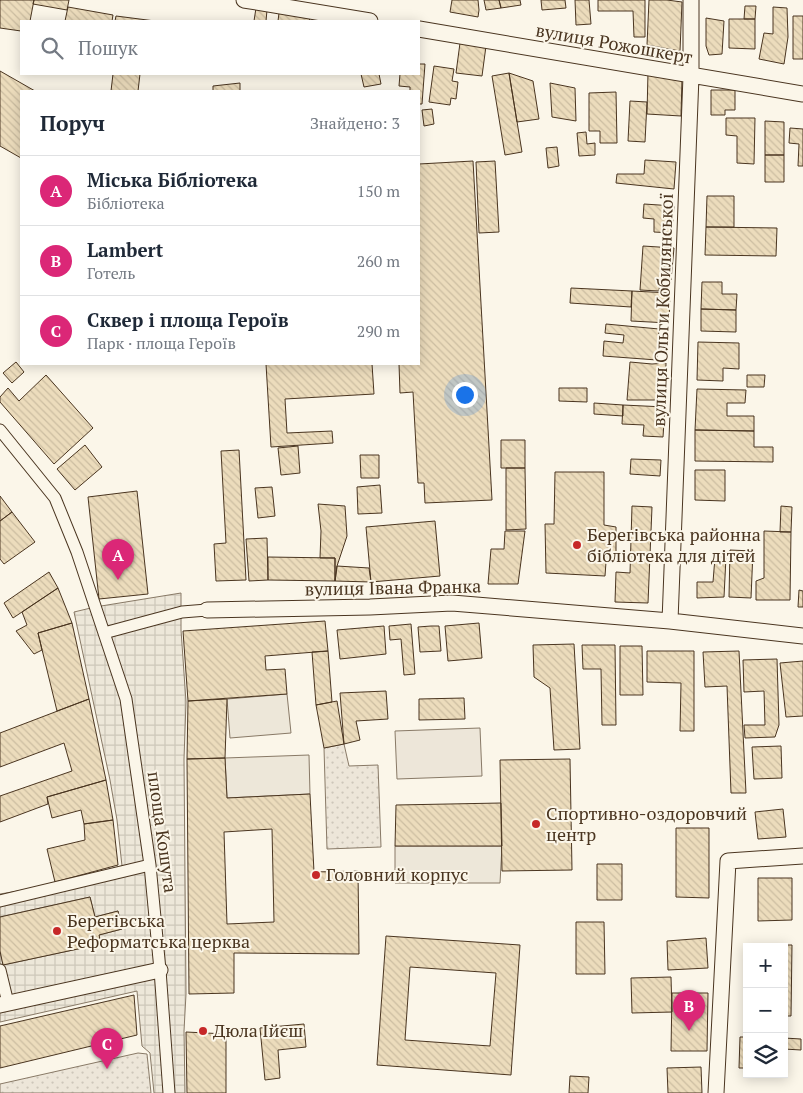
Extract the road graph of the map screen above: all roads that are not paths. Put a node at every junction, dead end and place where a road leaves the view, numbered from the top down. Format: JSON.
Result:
{"nodes":[{"id":1,"x":244,"y":0,"type":"edge"},
{"id":2,"x":691,"y":0,"type":"edge"},
{"id":3,"x":364,"y":20,"type":"edge"},
{"id":4,"x":420,"y":30,"type":"edge"},
{"id":5,"x":691,"y":76,"type":"junction"},
{"id":6,"x":803,"y":94,"type":"edge"},
{"id":7,"x":0,"y":430,"type":"edge"},
{"id":8,"x":207,"y":610,"type":"joint"},
{"id":9,"x":670,"y":620,"type":"junction"},
{"id":10,"x":104,"y":633,"type":"junction"},
{"id":11,"x":803,"y":636,"type":"edge"},
{"id":12,"x":803,"y":856,"type":"edge"},
{"id":13,"x":150,"y":864,"type":"junction"},
{"id":14,"x":0,"y":901,"type":"edge"},
{"id":15,"x":0,"y":970,"type":"edge"},
{"id":16,"x":160,"y":970,"type":"junction"},
{"id":17,"x":4,"y":1004,"type":"edge"},
{"id":18,"x":169,"y":1093,"type":"edge"},
{"id":19,"x":716,"y":1093,"type":"edge"}],
"edges":[{"from":1,"to":3,"type":"street"},
{"from":2,"to":5,"type":"street","name":"вулиця Ольги Кобилянської"},
{"from":4,"to":5,"type":"street","name":"вулиця Рожошкерт"},
{"from":5,"to":6,"type":"street","name":"вулиця Рожошкерт"},
{"from":5,"to":9,"type":"street","name":"вулиця Ольги Кобилянської"},
{"from":7,"to":10,"type":"street","name":"площа Кошута"},
{"from":8,"to":9,"type":"street","name":"вулиця Івана Франка"},
{"from":8,"to":10,"type":"street","name":"вулиця Івана Франка"},
{"from":9,"to":11,"type":"street","name":"вулиця Івана Франка"},
{"from":10,"to":13,"type":"street","name":"площа Кошута"},
{"from":12,"to":19,"type":"street"},
{"from":13,"to":14,"type":"street"},
{"from":13,"to":16,"type":"street","name":"площа Кошута"},
{"from":15,"to":17,"type":"street"},
{"from":16,"to":17,"type":"street"},
{"from":16,"to":18,"type":"street","name":"площа Кошута"}]}
